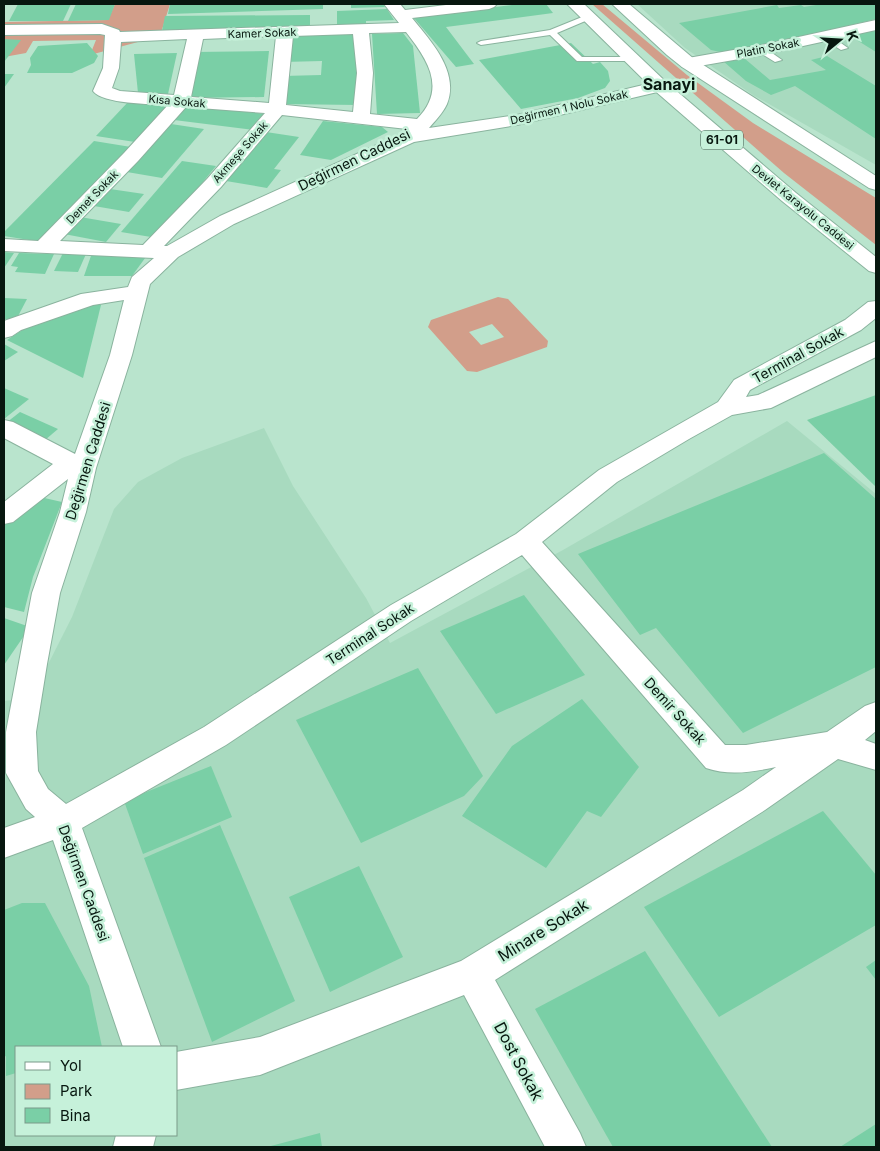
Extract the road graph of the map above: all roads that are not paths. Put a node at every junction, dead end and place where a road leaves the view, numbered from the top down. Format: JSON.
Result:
{"nodes":[{"id":1,"x":489,"y":4,"type":"edge"},
{"id":2,"x":620,"y":4,"type":"edge"},
{"id":3,"x":581,"y":10,"type":"edge"},
{"id":4,"x":401,"y":16,"type":"edge"},
{"id":5,"x":876,"y":24,"type":"edge"},
{"id":6,"x":4,"y":30,"type":"edge"},
{"id":7,"x":361,"y":30,"type":"junction"},
{"id":8,"x":285,"y":32,"type":"junction"},
{"id":9,"x":552,"y":32,"type":"junction"},
{"id":10,"x":196,"y":35,"type":"junction"},
{"id":11,"x":825,"y":36,"type":"junction"},
{"id":12,"x":114,"y":37,"type":"junction"},
{"id":13,"x":481,"y":43,"type":"dead end"},
{"id":14,"x":844,"y":48,"type":"dead end"},
{"id":15,"x":762,"y":50,"type":"junction"},
{"id":16,"x":631,"y":59,"type":"junction"},
{"id":17,"x":778,"y":60,"type":"dead end"},
{"id":18,"x":688,"y":63,"type":"junction"},
{"id":19,"x":660,"y":86,"type":"junction"},
{"id":20,"x":181,"y":102,"type":"junction"},
{"id":21,"x":277,"y":110,"type":"junction"},
{"id":22,"x":361,"y":119,"type":"junction"},
{"id":23,"x":420,"y":126,"type":"junction"},
{"id":24,"x":478,"y":126,"type":"junction"},
{"id":25,"x":876,"y":184,"type":"edge"},
{"id":26,"x":4,"y":245,"type":"edge"},
{"id":27,"x":43,"y":247,"type":"junction"},
{"id":28,"x":160,"y":252,"type":"junction"},
{"id":29,"x":876,"y":267,"type":"edge"},
{"id":30,"x":138,"y":292,"type":"junction"},
{"id":31,"x":876,"y":307,"type":"edge"},
{"id":32,"x":7,"y":327,"type":"edge"},
{"id":33,"x":876,"y":348,"type":"edge"},
{"id":34,"x":726,"y":408,"type":"junction"},
{"id":35,"x":4,"y":428,"type":"edge"},
{"id":36,"x":77,"y":465,"type":"junction"},
{"id":37,"x":4,"y":514,"type":"edge"},
{"id":38,"x":525,"y":541,"type":"junction"},
{"id":39,"x":876,"y":715,"type":"edge"},
{"id":40,"x":833,"y":745,"type":"junction"},
{"id":41,"x":876,"y":757,"type":"edge"},
{"id":42,"x":63,"y":822,"type":"junction"},
{"id":43,"x":4,"y":843,"type":"edge"},
{"id":44,"x":472,"y":974,"type":"junction"},
{"id":45,"x":142,"y":1046,"type":"edge"},
{"id":46,"x":178,"y":1071,"type":"edge"},
{"id":47,"x":566,"y":1147,"type":"edge"}],
"edges":[{"from":1,"to":4,"type":"street","name":"Kamer Sokak"},
{"from":2,"to":18,"type":"street"},
{"from":3,"to":9,"type":"lane"},
{"from":3,"to":16,"type":"street","name":"Devlet Karayolu Caddesi","number":"61-01"},
{"from":4,"to":7,"type":"street","name":"Kamer Sokak"},
{"from":4,"to":23,"type":"street"},
{"from":5,"to":11,"type":"street","name":"Platin Sokak"},
{"from":6,"to":12,"type":"street"},
{"from":7,"to":8,"type":"street","name":"Kamer Sokak"},
{"from":7,"to":22,"type":"street"},
{"from":8,"to":10,"type":"street","name":"Kamer Sokak"},
{"from":8,"to":21,"type":"street","name":"Akmeşe Sokak"},
{"from":9,"to":13,"type":"lane"},
{"from":9,"to":16,"type":"lane"},
{"from":10,"to":12,"type":"street","name":"Kamer Sokak"},
{"from":10,"to":20,"type":"street","name":"Demet Sokak"},
{"from":11,"to":14,"type":"lane"},
{"from":11,"to":15,"type":"street","name":"Platin Sokak"},
{"from":12,"to":20,"type":"street","name":"Kısa Sokak"},
{"from":15,"to":17,"type":"lane"},
{"from":15,"to":18,"type":"street","name":"Platin Sokak"},
{"from":16,"to":19,"type":"street","name":"Devlet Karayolu Caddesi","number":"61-01"},
{"from":18,"to":25,"type":"street"},
{"from":19,"to":24,"type":"street","name":"Değirmen 1 Nolu Sokak"},
{"from":19,"to":29,"type":"street","name":"Devlet Karayolu Caddesi","number":"61-01"},
{"from":20,"to":21,"type":"street","name":"Kısa Sokak"},
{"from":20,"to":27,"type":"street","name":"Demet Sokak"},
{"from":21,"to":22,"type":"street","name":"Kısa Sokak"},
{"from":21,"to":28,"type":"street","name":"Akmeşe Sokak"},
{"from":22,"to":23,"type":"street","name":"Kısa Sokak"},
{"from":23,"to":24,"type":"street","name":"Değirmen 1 Nolu Sokak"},
{"from":23,"to":24,"type":"street","name":"Değirmen 1 Nolu Sokak"},
{"from":23,"to":28,"type":"street","name":"Değirmen Caddesi"},
{"from":26,"to":27,"type":"street"},
{"from":27,"to":28,"type":"street"},
{"from":28,"to":30,"type":"street","name":"Değirmen Caddesi"},
{"from":30,"to":32,"type":"street"},
{"from":30,"to":36,"type":"street","name":"Değirmen Caddesi"},
{"from":31,"to":34,"type":"street","name":"Terminal Sokak"},
{"from":33,"to":34,"type":"street","name":"Terminal Sokak"},
{"from":34,"to":38,"type":"street","name":"Terminal Sokak"},
{"from":35,"to":36,"type":"street"},
{"from":36,"to":37,"type":"street"},
{"from":36,"to":42,"type":"street","name":"Değirmen Caddesi"},
{"from":38,"to":40,"type":"street","name":"Demir Sokak"},
{"from":38,"to":42,"type":"street","name":"Terminal Sokak"},
{"from":39,"to":40,"type":"street","name":"Minare Sokak"},
{"from":40,"to":41,"type":"street","name":"Demir Sokak"},
{"from":40,"to":44,"type":"street","name":"Minare Sokak"},
{"from":42,"to":43,"type":"street","name":"Terminal Sokak"},
{"from":42,"to":45,"type":"street","name":"Değirmen Caddesi"},
{"from":44,"to":46,"type":"street","name":"Minare Sokak"},
{"from":44,"to":47,"type":"street","name":"Dost Sokak"}]}
